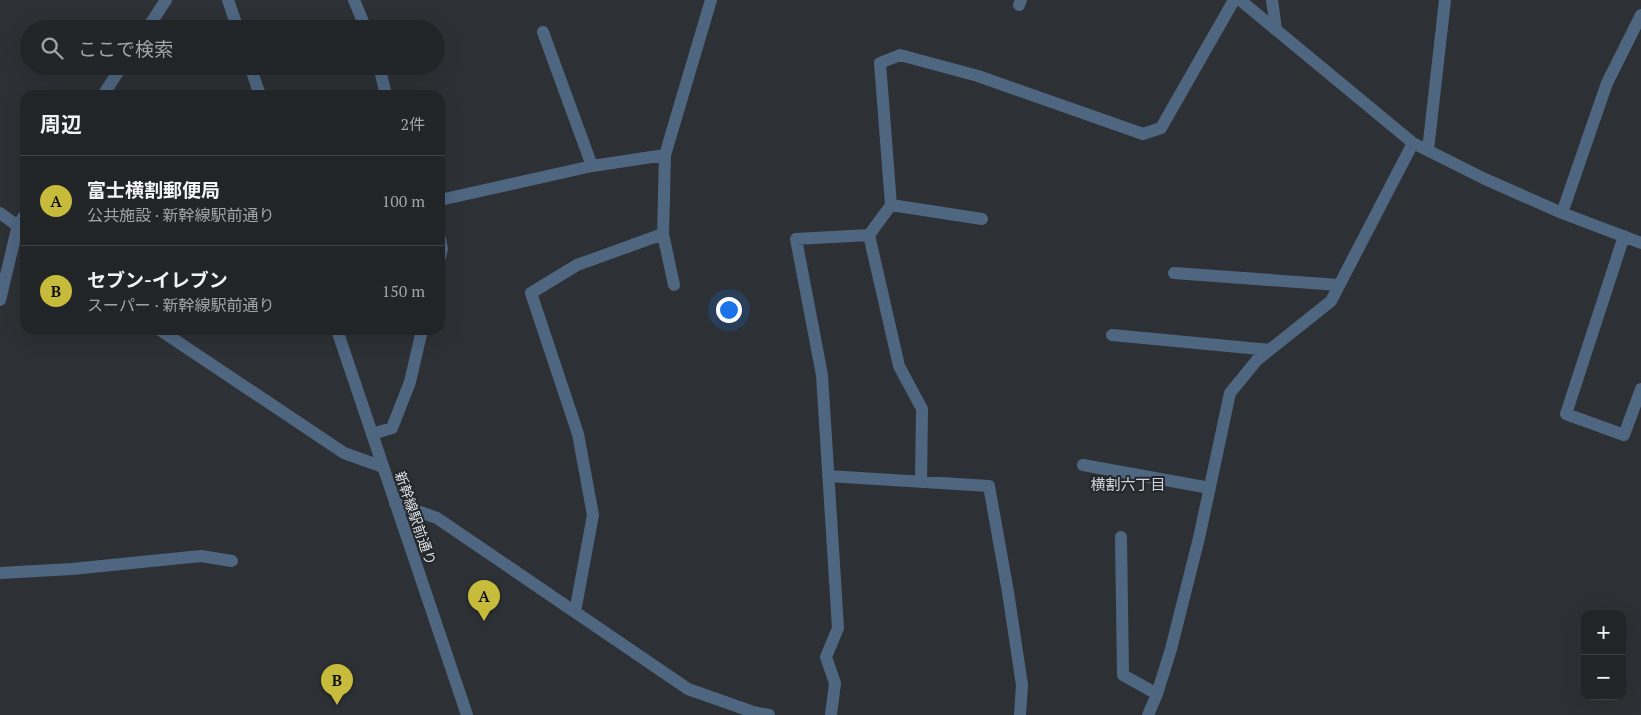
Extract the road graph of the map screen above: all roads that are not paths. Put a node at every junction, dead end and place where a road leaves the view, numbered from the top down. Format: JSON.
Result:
{"nodes":[{"id":1,"x":166,"y":0,"type":"edge"},
{"id":2,"x":228,"y":0,"type":"edge"},
{"id":3,"x":354,"y":0,"type":"edge"},
{"id":4,"x":711,"y":0,"type":"edge"},
{"id":5,"x":1234,"y":0,"type":"edge"},
{"id":6,"x":1240,"y":0,"type":"edge"},
{"id":7,"x":1272,"y":0,"type":"edge"},
{"id":8,"x":1445,"y":0,"type":"edge"},
{"id":9,"x":1641,"y":15,"type":"edge"},
{"id":10,"x":153,"y":20,"type":"edge"},
{"id":11,"x":235,"y":20,"type":"edge"},
{"id":12,"x":362,"y":20,"type":"edge"},
{"id":13,"x":1276,"y":29,"type":"junction"},
{"id":14,"x":543,"y":32,"type":"dead end"},
{"id":15,"x":116,"y":75,"type":"edge"},
{"id":16,"x":253,"y":75,"type":"edge"},
{"id":17,"x":381,"y":75,"type":"edge"},
{"id":18,"x":107,"y":90,"type":"edge"},
{"id":19,"x":258,"y":90,"type":"edge"},
{"id":20,"x":385,"y":90,"type":"edge"},
{"id":21,"x":1412,"y":143,"type":"junction"},
{"id":22,"x":1428,"y":150,"type":"junction"},
{"id":23,"x":666,"y":155,"type":"junction"},
{"id":24,"x":592,"y":166,"type":"junction"},
{"id":25,"x":445,"y":199,"type":"edge"},
{"id":26,"x":891,"y":205,"type":"junction"},
{"id":27,"x":0,"y":213,"type":"edge"},
{"id":28,"x":1562,"y":213,"type":"junction"},
{"id":29,"x":982,"y":219,"type":"dead end"},
{"id":30,"x":20,"y":223,"type":"edge"},
{"id":31,"x":20,"y":234,"type":"edge"},
{"id":32,"x":663,"y":234,"type":"junction"},
{"id":33,"x":869,"y":235,"type":"junction"},
{"id":34,"x":1624,"y":236,"type":"junction"},
{"id":35,"x":1641,"y":243,"type":"edge"},
{"id":36,"x":1174,"y":273,"type":"dead end"},
{"id":37,"x":674,"y":285,"type":"dead end"},
{"id":38,"x":1339,"y":285,"type":"junction"},
{"id":39,"x":0,"y":300,"type":"edge"},
{"id":40,"x":167,"y":335,"type":"edge"},
{"id":41,"x":340,"y":335,"type":"edge"},
{"id":42,"x":421,"y":335,"type":"edge"},
{"id":43,"x":1112,"y":335,"type":"dead end"},
{"id":44,"x":1270,"y":350,"type":"junction"},
{"id":45,"x":1641,"y":388,"type":"edge"},
{"id":46,"x":372,"y":434,"type":"junction"},
{"id":47,"x":1083,"y":465,"type":"dead end"},
{"id":48,"x":383,"y":467,"type":"junction"},
{"id":49,"x":828,"y":476,"type":"junction"},
{"id":50,"x":922,"y":482,"type":"junction"},
{"id":51,"x":1210,"y":488,"type":"junction"},
{"id":52,"x":395,"y":503,"type":"junction"},
{"id":53,"x":1121,"y":537,"type":"dead end"},
{"id":54,"x":232,"y":560,"type":"dead end"},
{"id":55,"x":0,"y":573,"type":"edge"},
{"id":56,"x":575,"y":612,"type":"junction"},
{"id":57,"x":1157,"y":694,"type":"junction"},
{"id":58,"x":467,"y":715,"type":"edge"},
{"id":59,"x":769,"y":715,"type":"edge"},
{"id":60,"x":831,"y":715,"type":"edge"},
{"id":61,"x":1020,"y":715,"type":"edge"},
{"id":62,"x":1148,"y":715,"type":"edge"}],
"edges":[{"from":1,"to":10,"type":"street"},
{"from":2,"to":11,"type":"street"},
{"from":3,"to":12,"type":"street"},
{"from":4,"to":23,"type":"street"},
{"from":5,"to":26,"type":"street"},
{"from":6,"to":13,"type":"street"},
{"from":7,"to":13,"type":"street"},
{"from":8,"to":22,"type":"street"},
{"from":9,"to":28,"type":"street"},
{"from":13,"to":21,"type":"street"},
{"from":14,"to":24,"type":"street"},
{"from":15,"to":18,"type":"street"},
{"from":16,"to":19,"type":"street"},
{"from":17,"to":20,"type":"street"},
{"from":21,"to":22,"type":"street"},
{"from":21,"to":38,"type":"street"},
{"from":22,"to":28,"type":"street"},
{"from":23,"to":24,"type":"street"},
{"from":23,"to":32,"type":"street"},
{"from":24,"to":25,"type":"street"},
{"from":26,"to":29,"type":"street"},
{"from":26,"to":33,"type":"street"},
{"from":27,"to":30,"type":"street"},
{"from":28,"to":34,"type":"street"},
{"from":31,"to":39,"type":"street"},
{"from":32,"to":37,"type":"street"},
{"from":32,"to":56,"type":"street"},
{"from":33,"to":49,"type":"street"},
{"from":33,"to":50,"type":"street"},
{"from":34,"to":35,"type":"street"},
{"from":34,"to":45,"type":"street"},
{"from":36,"to":38,"type":"street"},
{"from":38,"to":44,"type":"street"},
{"from":40,"to":48,"type":"street"},
{"from":41,"to":46,"type":"street","name":"新幹線駅前通り"},
{"from":42,"to":46,"type":"street"},
{"from":43,"to":44,"type":"street"},
{"from":44,"to":51,"type":"street"},
{"from":46,"to":48,"type":"street","name":"新幹線駅前通り"},
{"from":47,"to":51,"type":"street"},
{"from":48,"to":52,"type":"street","name":"新幹線駅前通り"},
{"from":49,"to":50,"type":"street"},
{"from":49,"to":60,"type":"street"},
{"from":50,"to":61,"type":"street"},
{"from":51,"to":57,"type":"street"},
{"from":52,"to":56,"type":"street"},
{"from":52,"to":58,"type":"street","name":"新幹線駅前通り"},
{"from":53,"to":57,"type":"street"},
{"from":54,"to":55,"type":"street"},
{"from":56,"to":59,"type":"street"},
{"from":57,"to":62,"type":"street"}]}
